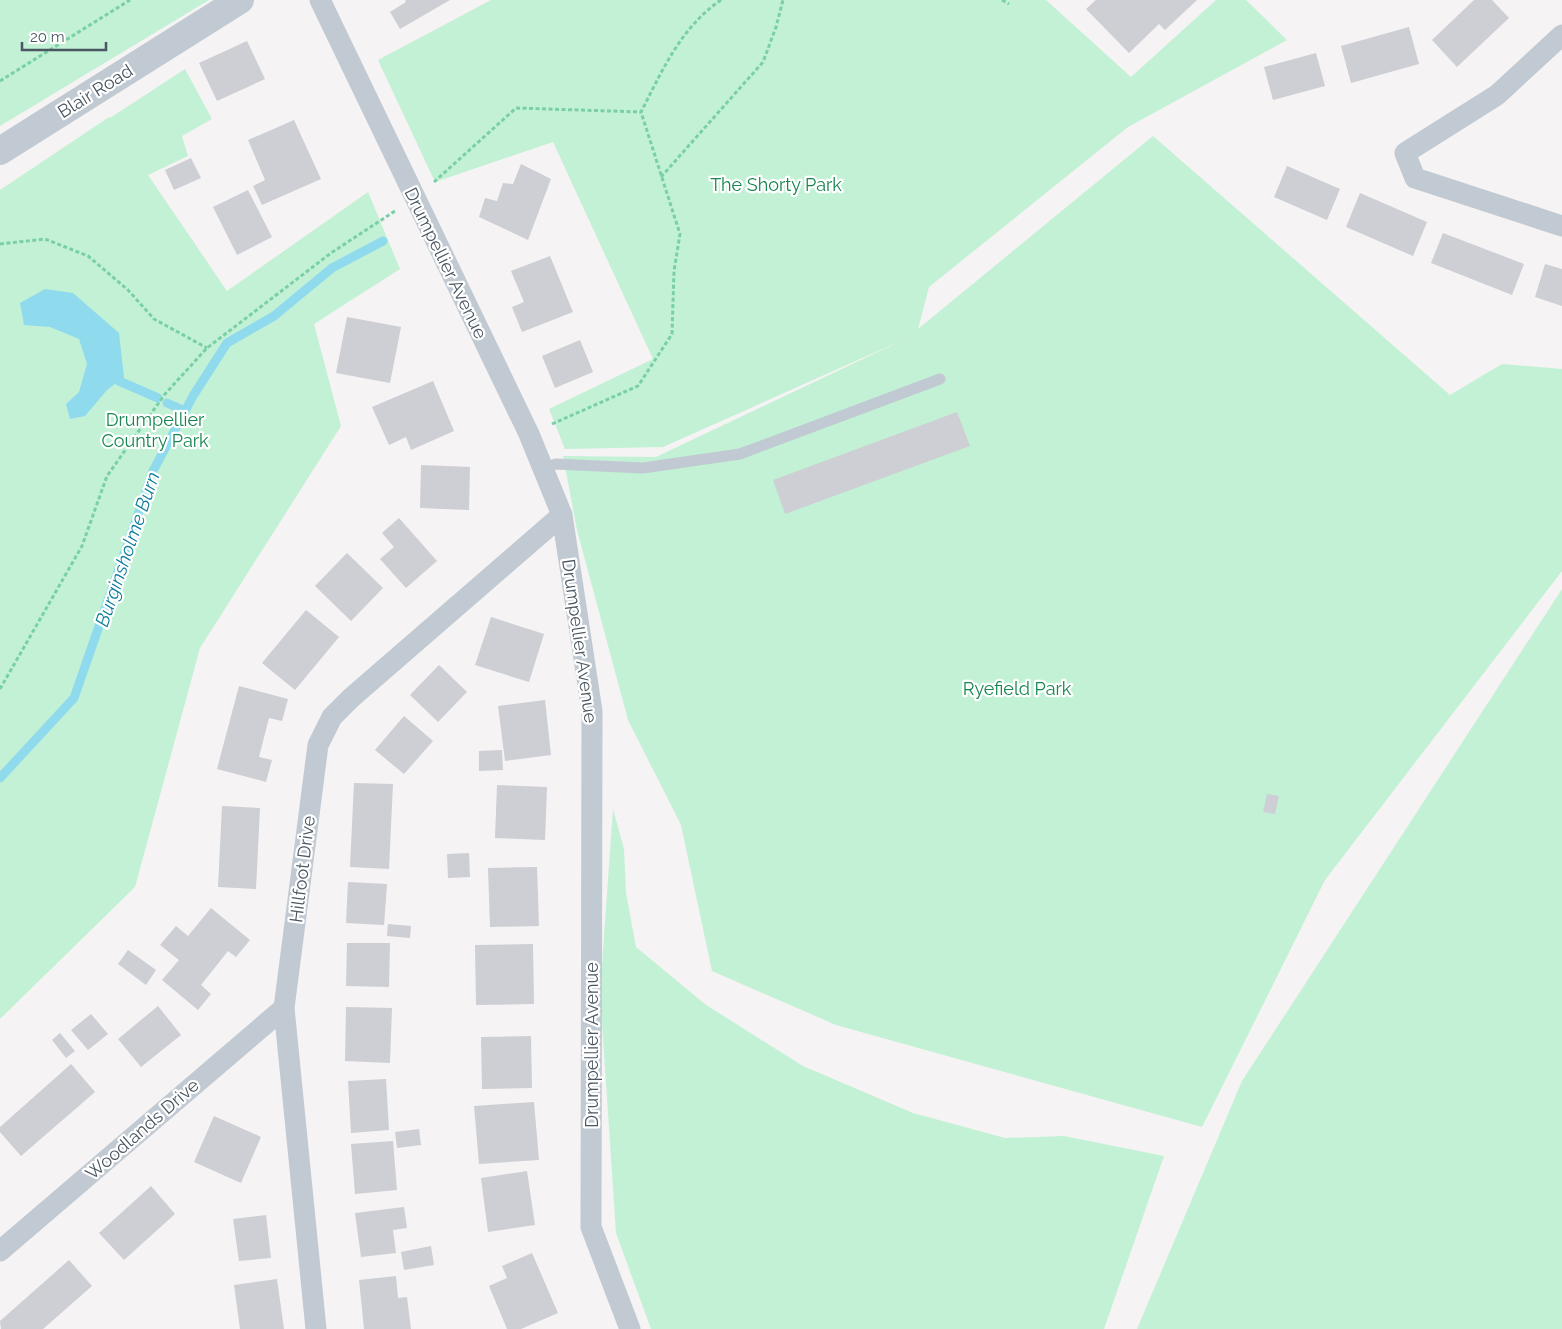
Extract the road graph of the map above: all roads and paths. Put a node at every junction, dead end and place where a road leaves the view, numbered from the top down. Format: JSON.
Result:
{"nodes":[{"id":1,"x":130,"y":0,"type":"edge"},
{"id":2,"x":240,"y":0,"type":"edge"},
{"id":3,"x":320,"y":0,"type":"edge"},
{"id":4,"x":721,"y":0,"type":"edge"},
{"id":5,"x":783,"y":0,"type":"edge"},
{"id":6,"x":1002,"y":0,"type":"edge"},
{"id":7,"x":1009,"y":4,"type":"dead end"},
{"id":8,"x":1562,"y":35,"type":"edge"},
{"id":9,"x":0,"y":81,"type":"edge"},
{"id":10,"x":641,"y":112,"type":"junction"},
{"id":11,"x":0,"y":151,"type":"edge"},
{"id":12,"x":661,"y":178,"type":"junction"},
{"id":13,"x":414,"y":199,"type":"junction"},
{"id":14,"x":1562,"y":226,"type":"edge"},
{"id":15,"x":0,"y":244,"type":"edge"},
{"id":16,"x":207,"y":348,"type":"junction"},
{"id":17,"x":940,"y":379,"type":"dead end"},
{"id":18,"x":529,"y":434,"type":"junction"},
{"id":19,"x":543,"y":469,"type":"junction"},
{"id":20,"x":562,"y":515,"type":"junction"},
{"id":21,"x":1,"y":686,"type":"edge"},
{"id":22,"x":284,"y":1008,"type":"junction"},
{"id":23,"x":0,"y":1251,"type":"edge"},
{"id":24,"x":316,"y":1329,"type":"edge"},
{"id":25,"x":630,"y":1329,"type":"edge"}],
"edges":[{"from":1,"to":9,"type":"path"},
{"from":2,"to":11,"type":"street","name":"Blair Road"},
{"from":3,"to":13,"type":"street","name":"Drumpellier Avenue"},
{"from":4,"to":10,"type":"path"},
{"from":5,"to":12,"type":"path"},
{"from":6,"to":7,"type":"path"},
{"from":8,"to":14,"type":"street"},
{"from":10,"to":12,"type":"path"},
{"from":10,"to":13,"type":"path"},
{"from":12,"to":18,"type":"path"},
{"from":13,"to":16,"type":"path"},
{"from":13,"to":18,"type":"street","name":"Drumpellier Avenue"},
{"from":15,"to":16,"type":"path"},
{"from":16,"to":21,"type":"path"},
{"from":17,"to":19,"type":"lane"},
{"from":18,"to":19,"type":"street","name":"Drumpellier Avenue"},
{"from":19,"to":20,"type":"street","name":"Drumpellier Avenue"},
{"from":20,"to":22,"type":"street","name":"Hillfoot Drive"},
{"from":20,"to":25,"type":"street","name":"Drumpellier Avenue"},
{"from":22,"to":23,"type":"street","name":"Woodlands Drive"},
{"from":22,"to":24,"type":"street","name":"Hillfoot Drive"}]}
